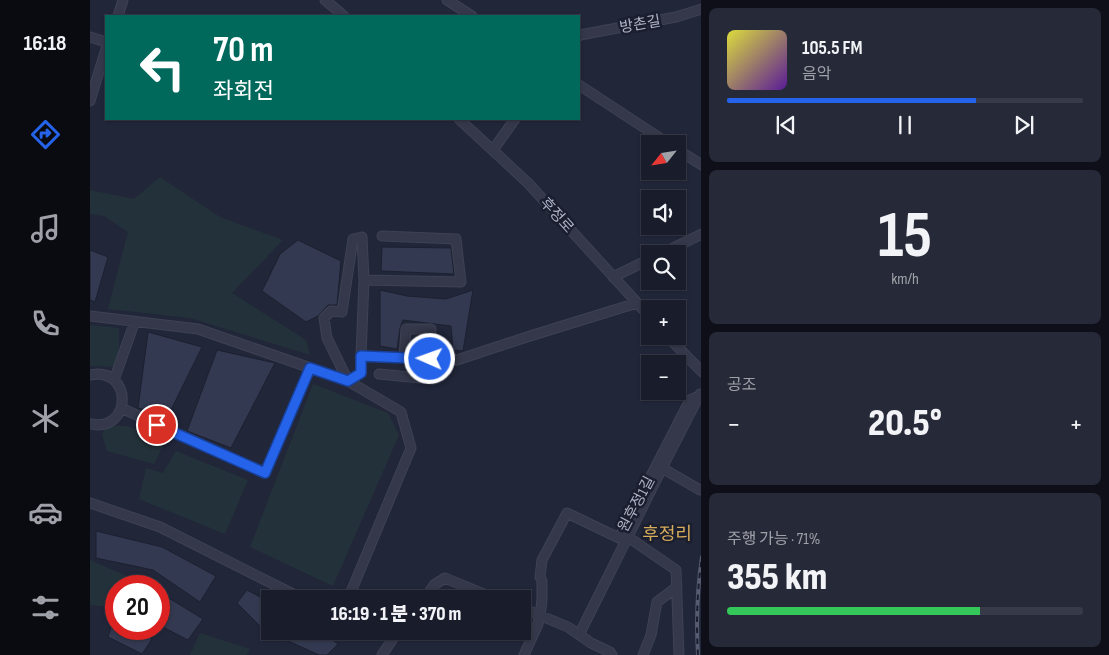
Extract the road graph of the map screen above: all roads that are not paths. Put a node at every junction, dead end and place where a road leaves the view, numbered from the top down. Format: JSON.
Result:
{"nodes":[{"id":1,"x":123,"y":0,"type":"edge"},
{"id":2,"x":325,"y":0,"type":"edge"},
{"id":3,"x":447,"y":0,"type":"edge"},
{"id":4,"x":701,"y":9,"type":"edge"},
{"id":5,"x":118,"y":15,"type":"edge"},
{"id":6,"x":343,"y":15,"type":"edge"},
{"id":7,"x":470,"y":15,"type":"edge"},
{"id":8,"x":580,"y":35,"type":"edge"},
{"id":9,"x":90,"y":37,"type":"edge"},
{"id":10,"x":105,"y":42,"type":"edge"},
{"id":11,"x":105,"y":52,"type":"edge"},
{"id":12,"x":580,"y":86,"type":"edge"},
{"id":13,"x":90,"y":99,"type":"edge"},
{"id":14,"x":459,"y":120,"type":"edge"},
{"id":15,"x":514,"y":120,"type":"edge"},
{"id":16,"x":654,"y":135,"type":"edge"},
{"id":17,"x":493,"y":150,"type":"junction"},
{"id":18,"x":686,"y":155,"type":"edge"},
{"id":19,"x":701,"y":164,"type":"edge"},
{"id":20,"x":701,"y":234,"type":"edge"},
{"id":21,"x":382,"y":236,"type":"dead end"},
{"id":22,"x":679,"y":245,"type":"edge"},
{"id":23,"x":641,"y":263,"type":"edge"},
{"id":24,"x":613,"y":277,"type":"junction"},
{"id":25,"x":364,"y":280,"type":"junction"},
{"id":26,"x":637,"y":303,"type":"junction"},
{"id":27,"x":641,"y":307,"type":"edge"},
{"id":28,"x":90,"y":316,"type":"edge"},
{"id":29,"x":135,"y":321,"type":"junction"},
{"id":30,"x":676,"y":345,"type":"edge"},
{"id":31,"x":361,"y":356,"type":"junction"},
{"id":32,"x":404,"y":358,"type":"junction"},
{"id":33,"x":430,"y":359,"type":"junction"},
{"id":34,"x":701,"y":371,"type":"edge"},
{"id":35,"x":90,"y":374,"type":"edge"},
{"id":36,"x":378,"y":374,"type":"dead end"},
{"id":37,"x":114,"y":380,"type":"junction"},
{"id":38,"x":348,"y":381,"type":"junction"},
{"id":39,"x":700,"y":394,"type":"edge"},
{"id":40,"x":121,"y":408,"type":"junction"},
{"id":41,"x":91,"y":427,"type":"edge"},
{"id":42,"x":662,"y":468,"type":"junction"},
{"id":43,"x":266,"y":473,"type":"dead end"},
{"id":44,"x":700,"y":490,"type":"edge"},
{"id":45,"x":90,"y":503,"type":"edge"},
{"id":46,"x":624,"y":537,"type":"junction"},
{"id":47,"x":677,"y":587,"type":"junction"},
{"id":48,"x":288,"y":590,"type":"edge"},
{"id":49,"x":352,"y":590,"type":"edge"},
{"id":50,"x":431,"y":590,"type":"edge"},
{"id":51,"x":474,"y":590,"type":"edge"},
{"id":52,"x":531,"y":612,"type":"edge"},
{"id":53,"x":540,"y":616,"type":"junction"},
{"id":54,"x":579,"y":635,"type":"junction"},
{"id":55,"x":392,"y":640,"type":"edge"},
{"id":56,"x":382,"y":655,"type":"edge"},
{"id":57,"x":524,"y":655,"type":"edge"},
{"id":58,"x":612,"y":655,"type":"edge"},
{"id":59,"x":643,"y":655,"type":"edge"},
{"id":60,"x":679,"y":655,"type":"edge"}],
"edges":[{"from":1,"to":5,"type":"street"},
{"from":2,"to":6,"type":"street"},
{"from":3,"to":7,"type":"street"},
{"from":4,"to":8,"type":"street","name":"방촌길"},
{"from":9,"to":10,"type":"street"},
{"from":11,"to":13,"type":"street"},
{"from":12,"to":16,"type":"street"},
{"from":14,"to":17,"type":"street","name":"후정로"},
{"from":15,"to":17,"type":"street"},
{"from":17,"to":24,"type":"street","name":"후정로"},
{"from":18,"to":19,"type":"street"},
{"from":20,"to":22,"type":"street"},
{"from":21,"to":25,"type":"street"},
{"from":23,"to":24,"type":"street"},
{"from":24,"to":26,"type":"street","name":"후정로"},
{"from":25,"to":31,"type":"street"},
{"from":25,"to":38,"type":"street"},
{"from":26,"to":27,"type":"street","name":"후정로"},
{"from":26,"to":33,"type":"street"},
{"from":28,"to":29,"type":"street"},
{"from":29,"to":37,"type":"street"},
{"from":29,"to":38,"type":"street"},
{"from":30,"to":34,"type":"street"},
{"from":31,"to":32,"type":"street"},
{"from":31,"to":38,"type":"street"},
{"from":32,"to":33,"type":"street"},
{"from":32,"to":33,"type":"street"},
{"from":33,"to":36,"type":"street"},
{"from":35,"to":37,"type":"street"},
{"from":37,"to":40,"type":"street"},
{"from":38,"to":49,"type":"street"},
{"from":39,"to":42,"type":"street"},
{"from":39,"to":46,"type":"street","name":"원후정1길"},
{"from":40,"to":41,"type":"street"},
{"from":40,"to":43,"type":"street"},
{"from":42,"to":44,"type":"street"},
{"from":42,"to":46,"type":"street"},
{"from":45,"to":48,"type":"street"},
{"from":46,"to":47,"type":"street"},
{"from":46,"to":53,"type":"street","name":"원후정1길"},
{"from":46,"to":54,"type":"street"},
{"from":47,"to":59,"type":"street"},
{"from":47,"to":60,"type":"street"},
{"from":50,"to":51,"type":"street"},
{"from":52,"to":53,"type":"street"},
{"from":53,"to":54,"type":"street"},
{"from":53,"to":57,"type":"street","name":"원후정1길"},
{"from":54,"to":58,"type":"street"},
{"from":55,"to":56,"type":"street"}]}
